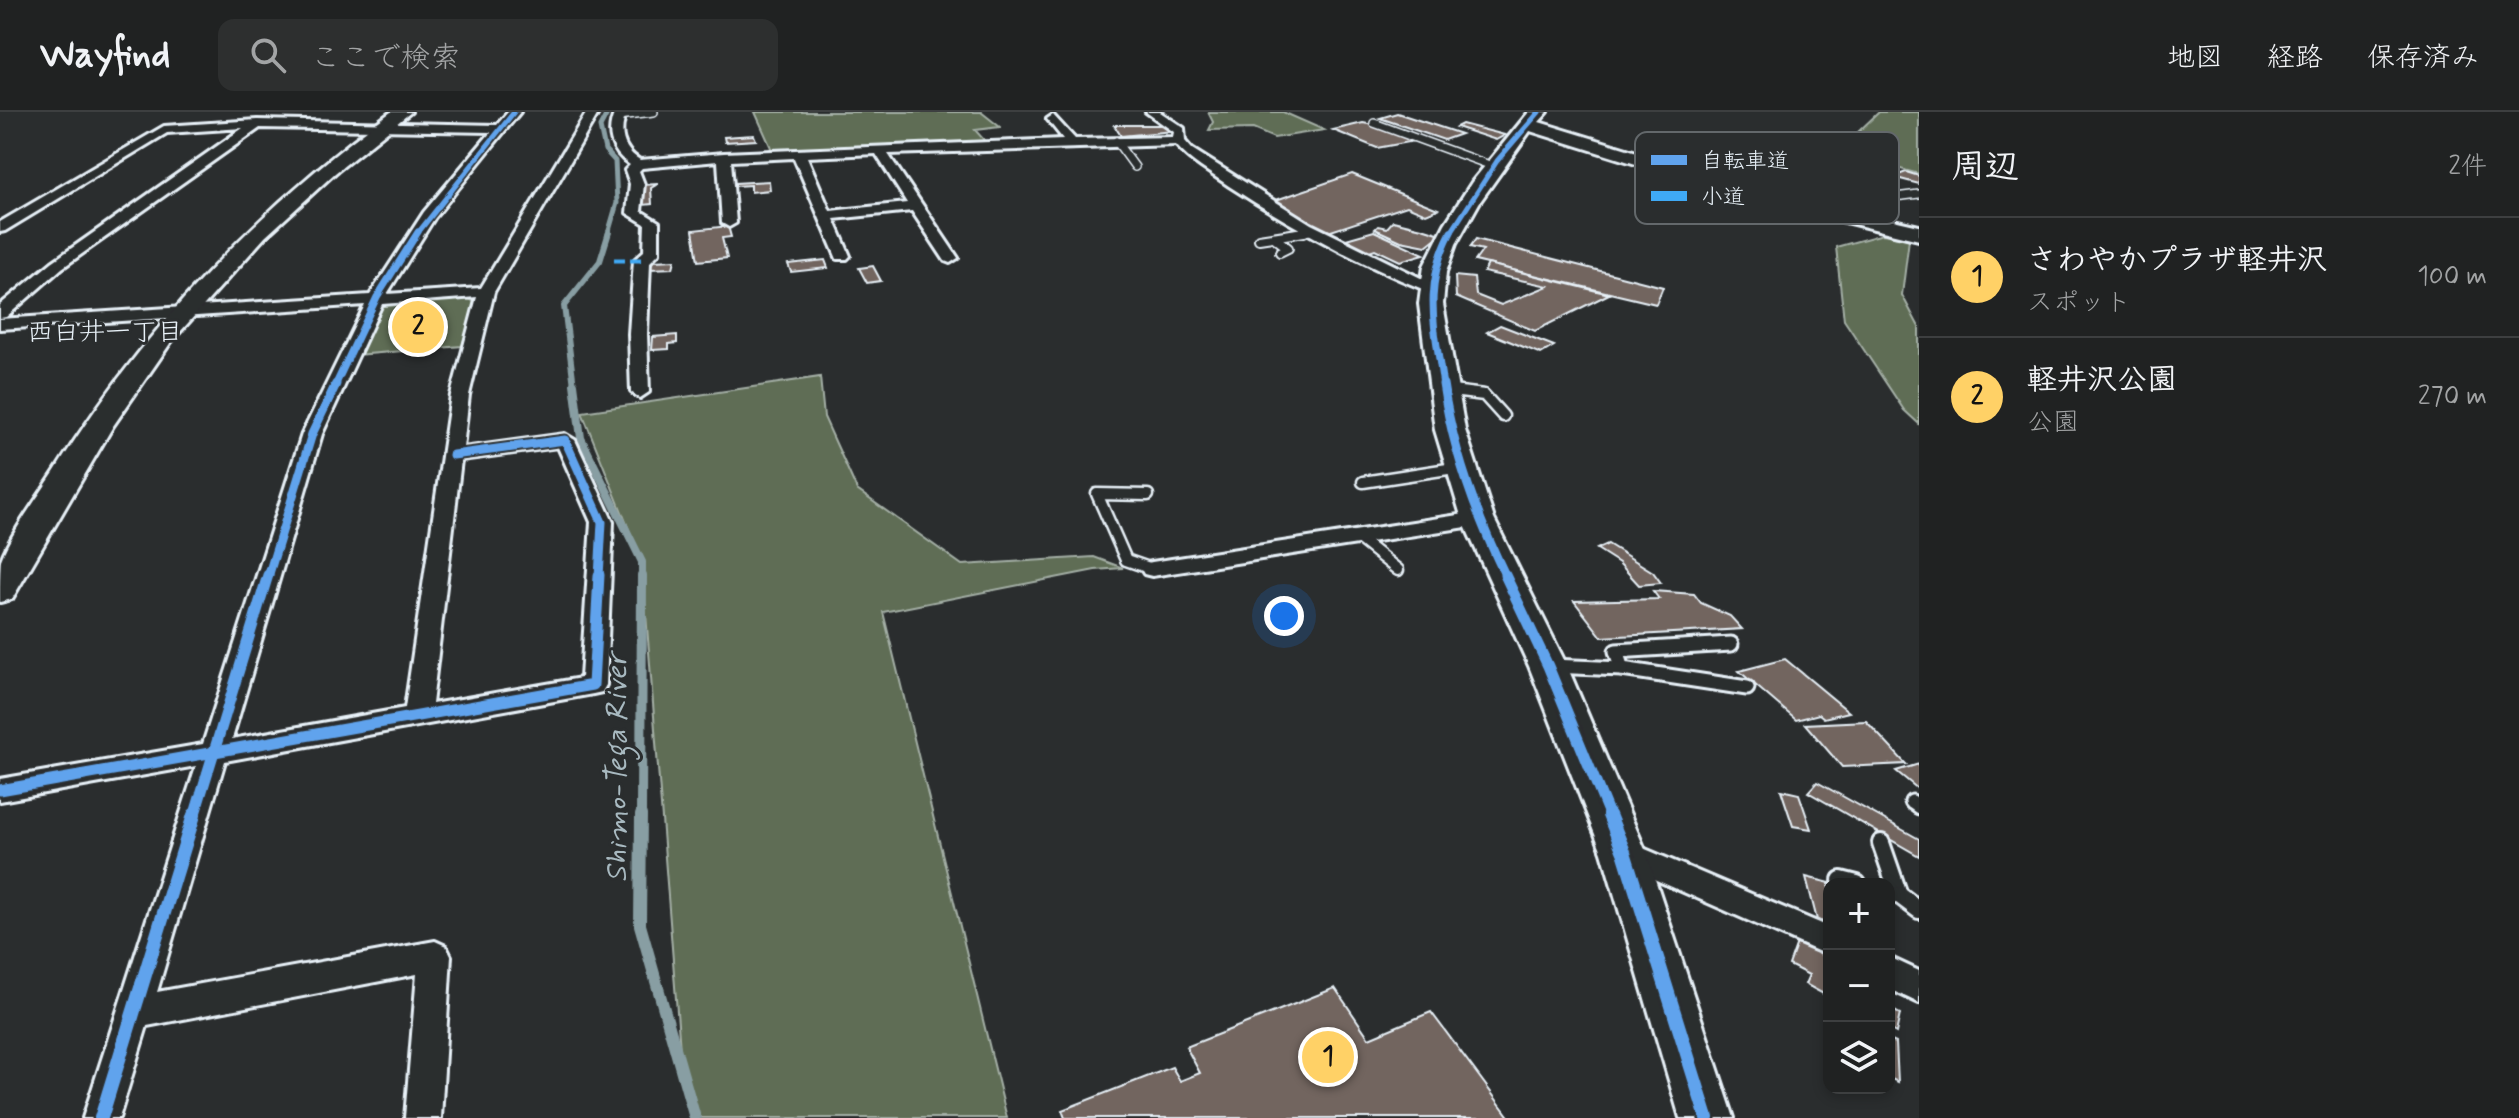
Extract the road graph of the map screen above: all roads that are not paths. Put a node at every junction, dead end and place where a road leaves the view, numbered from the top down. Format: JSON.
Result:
{"nodes":[{"id":1,"x":315,"y":112,"type":"edge"},
{"id":2,"x":514,"y":112,"type":"edge"},
{"id":3,"x":593,"y":112,"type":"edge"},
{"id":4,"x":654,"y":112,"type":"edge"},
{"id":5,"x":1152,"y":112,"type":"edge"},
{"id":6,"x":619,"y":114,"type":"edge"},
{"id":7,"x":1533,"y":118,"type":"edge"},
{"id":8,"x":1053,"y":119,"type":"dead end"},
{"id":9,"x":391,"y":120,"type":"edge"},
{"id":10,"x":1374,"y":123,"type":"dead end"},
{"id":11,"x":257,"y":124,"type":"junction"},
{"id":12,"x":293,"y":125,"type":"junction"},
{"id":13,"x":498,"y":129,"type":"junction"},
{"id":14,"x":1116,"y":141,"type":"junction"},
{"id":15,"x":1179,"y":141,"type":"junction"},
{"id":16,"x":1071,"y":142,"type":"junction"},
{"id":17,"x":880,"y":151,"type":"junction"},
{"id":18,"x":799,"y":154,"type":"junction"},
{"id":19,"x":1635,"y":154,"type":"edge"},
{"id":20,"x":724,"y":157,"type":"junction"},
{"id":21,"x":638,"y":164,"type":"junction"},
{"id":22,"x":1135,"y":167,"type":"dead end"},
{"id":23,"x":1495,"y":167,"type":"junction"},
{"id":24,"x":1919,"y":194,"type":"edge"},
{"id":25,"x":1899,"y":195,"type":"edge"},
{"id":26,"x":916,"y":206,"type":"junction"},
{"id":27,"x":825,"y":216,"type":"junction"},
{"id":28,"x":729,"y":223,"type":"dead end"},
{"id":29,"x":1879,"y":224,"type":"edge"},
{"id":30,"x":0,"y":228,"type":"edge"},
{"id":31,"x":1310,"y":231,"type":"junction"},
{"id":32,"x":1919,"y":233,"type":"edge"},
{"id":33,"x":1274,"y":237,"type":"junction"},
{"id":34,"x":1259,"y":239,"type":"dead end"},
{"id":35,"x":1280,"y":252,"type":"dead end"},
{"id":36,"x":842,"y":256,"type":"dead end"},
{"id":37,"x":950,"y":258,"type":"dead end"},
{"id":38,"x":1431,"y":287,"type":"junction"},
{"id":39,"x":486,"y":292,"type":"junction"},
{"id":40,"x":377,"y":297,"type":"junction"},
{"id":41,"x":187,"y":311,"type":"junction"},
{"id":42,"x":0,"y":313,"type":"edge"},
{"id":43,"x":0,"y":324,"type":"edge"},
{"id":44,"x":1444,"y":390,"type":"junction"},
{"id":45,"x":640,"y":392,"type":"dead end"},
{"id":46,"x":1503,"y":416,"type":"dead end"},
{"id":47,"x":453,"y":455,"type":"junction"},
{"id":48,"x":1461,"y":467,"type":"junction"},
{"id":49,"x":1363,"y":482,"type":"dead end"},
{"id":50,"x":1148,"y":495,"type":"dead end"},
{"id":51,"x":1478,"y":519,"type":"junction"},
{"id":52,"x":1357,"y":537,"type":"junction"},
{"id":53,"x":1152,"y":569,"type":"joint"},
{"id":54,"x":1398,"y":570,"type":"dead end"},
{"id":55,"x":0,"y":591,"type":"edge"},
{"id":56,"x":1731,"y":644,"type":"dead end"},
{"id":57,"x":1548,"y":666,"type":"junction"},
{"id":58,"x":1622,"y":669,"type":"junction"},
{"id":59,"x":1747,"y":688,"type":"dead end"},
{"id":60,"x":417,"y":718,"type":"junction"},
{"id":61,"x":213,"y":753,"type":"junction"},
{"id":62,"x":0,"y":790,"type":"edge"},
{"id":63,"x":1881,"y":843,"type":"dead end"},
{"id":64,"x":1624,"y":852,"type":"junction"},
{"id":65,"x":1890,"y":878,"type":"edge"},
{"id":66,"x":1895,"y":895,"type":"edge"},
{"id":67,"x":1919,"y":910,"type":"edge"},
{"id":68,"x":1823,"y":939,"type":"edge"},
{"id":69,"x":1895,"y":975,"type":"edge"},
{"id":70,"x":1919,"y":988,"type":"edge"},
{"id":71,"x":134,"y":1012,"type":"junction"},
{"id":72,"x":101,"y":1118,"type":"edge"},
{"id":73,"x":423,"y":1118,"type":"edge"},
{"id":74,"x":1707,"y":1118,"type":"edge"}],
"edges":[{"from":1,"to":12,"type":"street"},
{"from":2,"to":13,"type":"street"},
{"from":3,"to":39,"type":"street"},
{"from":4,"to":6,"type":"lane"},
{"from":5,"to":15,"type":"street"},
{"from":6,"to":21,"type":"street"},
{"from":7,"to":19,"type":"street"},
{"from":7,"to":23,"type":"street"},
{"from":8,"to":16,"type":"street"},
{"from":9,"to":12,"type":"street"},
{"from":9,"to":13,"type":"street"},
{"from":9,"to":41,"type":"street"},
{"from":10,"to":23,"type":"lane"},
{"from":11,"to":12,"type":"street"},
{"from":11,"to":30,"type":"street"},
{"from":11,"to":42,"type":"street"},
{"from":13,"to":40,"type":"street"},
{"from":14,"to":15,"type":"street"},
{"from":14,"to":16,"type":"street"},
{"from":14,"to":22,"type":"lane"},
{"from":15,"to":31,"type":"street"},
{"from":16,"to":17,"type":"street"},
{"from":17,"to":18,"type":"street"},
{"from":17,"to":26,"type":"street"},
{"from":18,"to":20,"type":"street"},
{"from":18,"to":27,"type":"street"},
{"from":20,"to":21,"type":"street"},
{"from":20,"to":28,"type":"street"},
{"from":21,"to":45,"type":"street"},
{"from":23,"to":38,"type":"street"},
{"from":24,"to":25,"type":"lane"},
{"from":26,"to":27,"type":"street"},
{"from":26,"to":37,"type":"street"},
{"from":27,"to":36,"type":"street"},
{"from":29,"to":32,"type":"street"},
{"from":31,"to":33,"type":"lane"},
{"from":31,"to":38,"type":"street"},
{"from":33,"to":34,"type":"lane"},
{"from":33,"to":35,"type":"lane"},
{"from":38,"to":44,"type":"street"},
{"from":39,"to":40,"type":"street"},
{"from":39,"to":47,"type":"street"},
{"from":40,"to":41,"type":"street"},
{"from":40,"to":61,"type":"street"},
{"from":41,"to":43,"type":"street"},
{"from":41,"to":55,"type":"street"},
{"from":44,"to":46,"type":"lane"},
{"from":44,"to":48,"type":"street"},
{"from":47,"to":60,"type":"street"},
{"from":47,"to":60,"type":"street"},
{"from":48,"to":49,"type":"lane"},
{"from":48,"to":51,"type":"street"},
{"from":50,"to":53,"type":"lane"},
{"from":51,"to":52,"type":"street"},
{"from":51,"to":57,"type":"street"},
{"from":52,"to":53,"type":"street"},
{"from":52,"to":54,"type":"lane"},
{"from":56,"to":58,"type":"lane"},
{"from":57,"to":58,"type":"lane"},
{"from":57,"to":64,"type":"street"},
{"from":58,"to":59,"type":"lane"},
{"from":60,"to":61,"type":"street"},
{"from":61,"to":62,"type":"street"},
{"from":61,"to":71,"type":"street"},
{"from":63,"to":65,"type":"lane"},
{"from":64,"to":68,"type":"street"},
{"from":64,"to":74,"type":"street"},
{"from":66,"to":67,"type":"lane"},
{"from":69,"to":70,"type":"street"},
{"from":71,"to":72,"type":"street"},
{"from":71,"to":73,"type":"street"}]}
